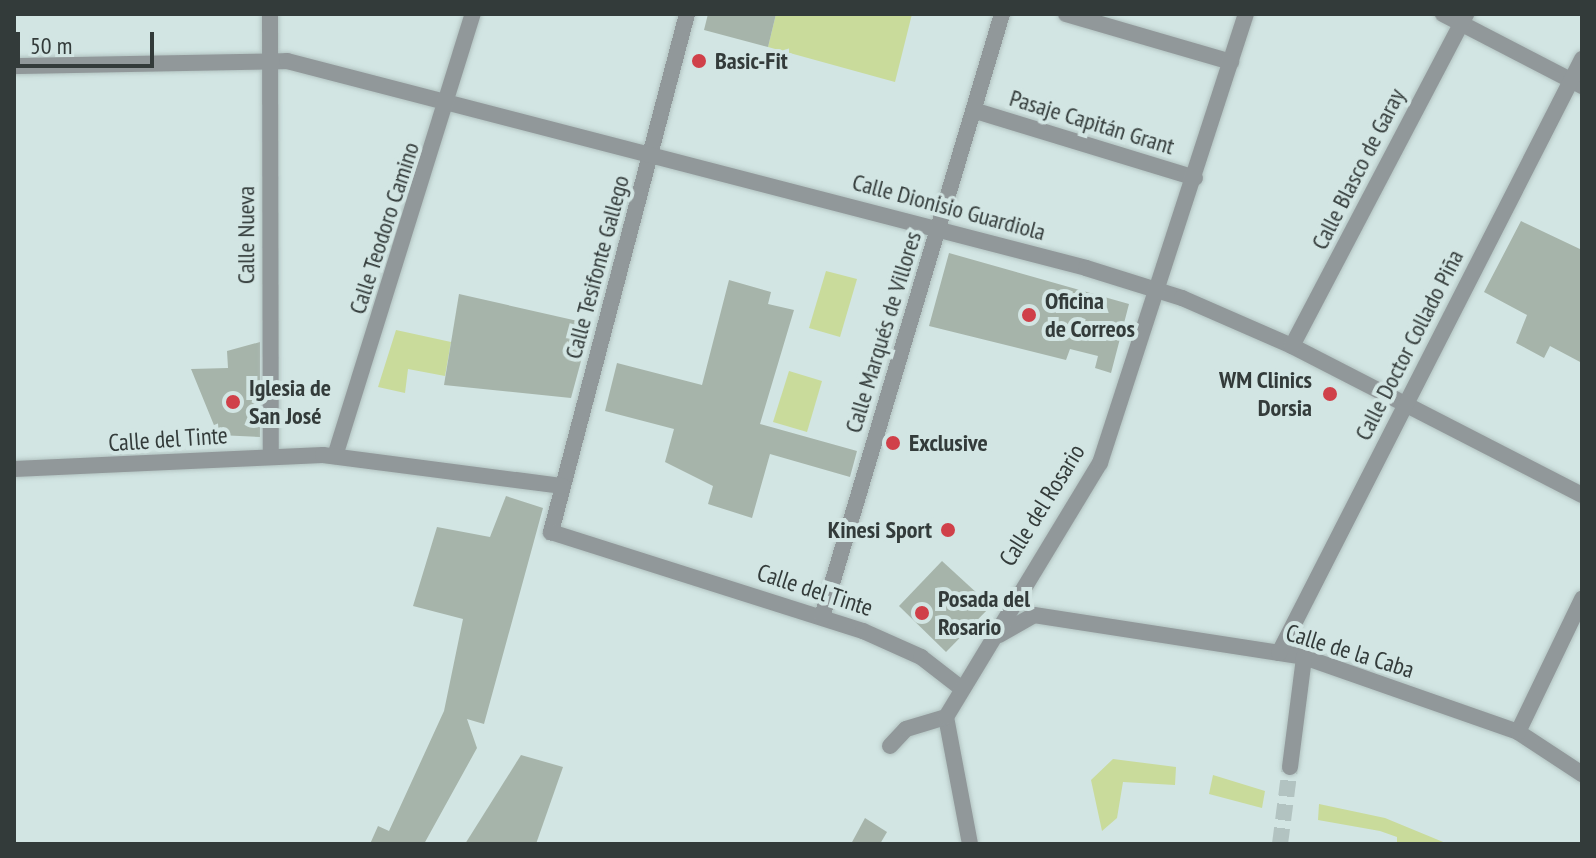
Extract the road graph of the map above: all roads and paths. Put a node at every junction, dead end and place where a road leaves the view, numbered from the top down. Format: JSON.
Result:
{"nodes":[{"id":1,"x":270,"y":14,"type":"edge"},
{"id":2,"x":473,"y":14,"type":"edge"},
{"id":3,"x":687,"y":14,"type":"edge"},
{"id":4,"x":1002,"y":14,"type":"edge"},
{"id":5,"x":1066,"y":14,"type":"edge"},
{"id":6,"x":1246,"y":14,"type":"edge"},
{"id":7,"x":1443,"y":14,"type":"edge"},
{"id":8,"x":1463,"y":18,"type":"edge"},
{"id":9,"x":270,"y":58,"type":"junction"},
{"id":10,"x":1582,"y":59,"type":"edge"},
{"id":11,"x":1231,"y":62,"type":"junction"},
{"id":12,"x":14,"y":66,"type":"edge"},
{"id":13,"x":1577,"y":83,"type":"edge"},
{"id":14,"x":450,"y":102,"type":"junction"},
{"id":15,"x":976,"y":111,"type":"junction"},
{"id":16,"x":651,"y":155,"type":"junction"},
{"id":17,"x":1195,"y":178,"type":"junction"},
{"id":18,"x":940,"y":228,"type":"junction"},
{"id":19,"x":1161,"y":290,"type":"junction"},
{"id":20,"x":1292,"y":346,"type":"junction"},
{"id":21,"x":1405,"y":406,"type":"junction"},
{"id":22,"x":271,"y":456,"type":"junction"},
{"id":23,"x":335,"y":456,"type":"junction"},
{"id":24,"x":14,"y":469,"type":"edge"},
{"id":25,"x":563,"y":486,"type":"junction"},
{"id":26,"x":1582,"y":495,"type":"edge"},
{"id":27,"x":551,"y":532,"type":"joint"},
{"id":28,"x":1582,"y":599,"type":"edge"},
{"id":29,"x":822,"y":617,"type":"junction"},
{"id":30,"x":998,"y":636,"type":"junction"},
{"id":31,"x":1279,"y":653,"type":"junction"},
{"id":32,"x":1304,"y":657,"type":"junction"},
{"id":33,"x":961,"y":688,"type":"junction"},
{"id":34,"x":946,"y":717,"type":"junction"},
{"id":35,"x":1518,"y":732,"type":"junction"},
{"id":36,"x":890,"y":746,"type":"dead end"},
{"id":37,"x":1290,"y":767,"type":"tunnel mouth"},
{"id":38,"x":1582,"y":774,"type":"edge"},
{"id":39,"x":970,"y":844,"type":"edge"}],
"edges":[{"from":1,"to":9,"type":"street","name":"Calle Nueva"},
{"from":2,"to":14,"type":"street","name":"Calle Teodoro Camino"},
{"from":3,"to":16,"type":"street","name":"Calle Tesifonte Gallego"},
{"from":4,"to":15,"type":"street","name":"Calle Marqués de Villores"},
{"from":5,"to":11,"type":"street"},
{"from":6,"to":11,"type":"street","name":"Calle del Rosario"},
{"from":7,"to":8,"type":"street"},
{"from":8,"to":13,"type":"street"},
{"from":8,"to":20,"type":"street","name":"Calle Blasco de Garay"},
{"from":9,"to":12,"type":"street","name":"Calle Dionisio Guardiola"},
{"from":9,"to":14,"type":"street","name":"Calle Dionisio Guardiola"},
{"from":9,"to":22,"type":"street","name":"Calle Nueva"},
{"from":10,"to":13,"type":"street","name":"Calle Doctor Collado Piña"},
{"from":11,"to":17,"type":"street","name":"Calle del Rosario"},
{"from":13,"to":21,"type":"street","name":"Calle Doctor Collado Piña"},
{"from":14,"to":16,"type":"street","name":"Calle Dionisio Guardiola"},
{"from":14,"to":23,"type":"street","name":"Calle Teodoro Camino"},
{"from":15,"to":17,"type":"street","name":"Pasaje Capitán Grant"},
{"from":15,"to":18,"type":"street","name":"Calle Marqués de Villores"},
{"from":16,"to":18,"type":"street","name":"Calle Dionisio Guardiola"},
{"from":16,"to":25,"type":"street","name":"Calle Tesifonte Gallego"},
{"from":17,"to":19,"type":"street","name":"Calle del Rosario"},
{"from":18,"to":19,"type":"street","name":"Calle Dionisio Guardiola"},
{"from":18,"to":29,"type":"street","name":"Calle Marqués de Villores"},
{"from":19,"to":20,"type":"street","name":"Calle Dionisio Guardiola"},
{"from":19,"to":30,"type":"street","name":"Calle del Rosario"},
{"from":20,"to":21,"type":"street","name":"Calle Dionisio Guardiola"},
{"from":21,"to":26,"type":"street","name":"Calle Dionisio Guardiola"},
{"from":21,"to":31,"type":"street","name":"Calle Doctor Collado Piña"},
{"from":22,"to":23,"type":"street","name":"Calle del Tinte"},
{"from":22,"to":24,"type":"street","name":"Calle del Tinte"},
{"from":23,"to":25,"type":"street","name":"Calle del Tinte"},
{"from":25,"to":27,"type":"street","name":"Calle Tesifonte Gallego"},
{"from":27,"to":29,"type":"street","name":"Calle del Tinte"},
{"from":28,"to":35,"type":"street"},
{"from":29,"to":33,"type":"street","name":"Calle del Tinte"},
{"from":30,"to":31,"type":"street","name":"Calle de la Caba"},
{"from":30,"to":33,"type":"street","name":"Calle del Rosario"},
{"from":31,"to":32,"type":"street","name":"Calle de la Caba"},
{"from":32,"to":35,"type":"street","name":"Calle de la Caba"},
{"from":32,"to":37,"type":"street"},
{"from":33,"to":34,"type":"street","name":"Calle del Rosario"},
{"from":34,"to":36,"type":"street"},
{"from":34,"to":39,"type":"street"},
{"from":35,"to":38,"type":"street","name":"Calle de la Caba"}]}
